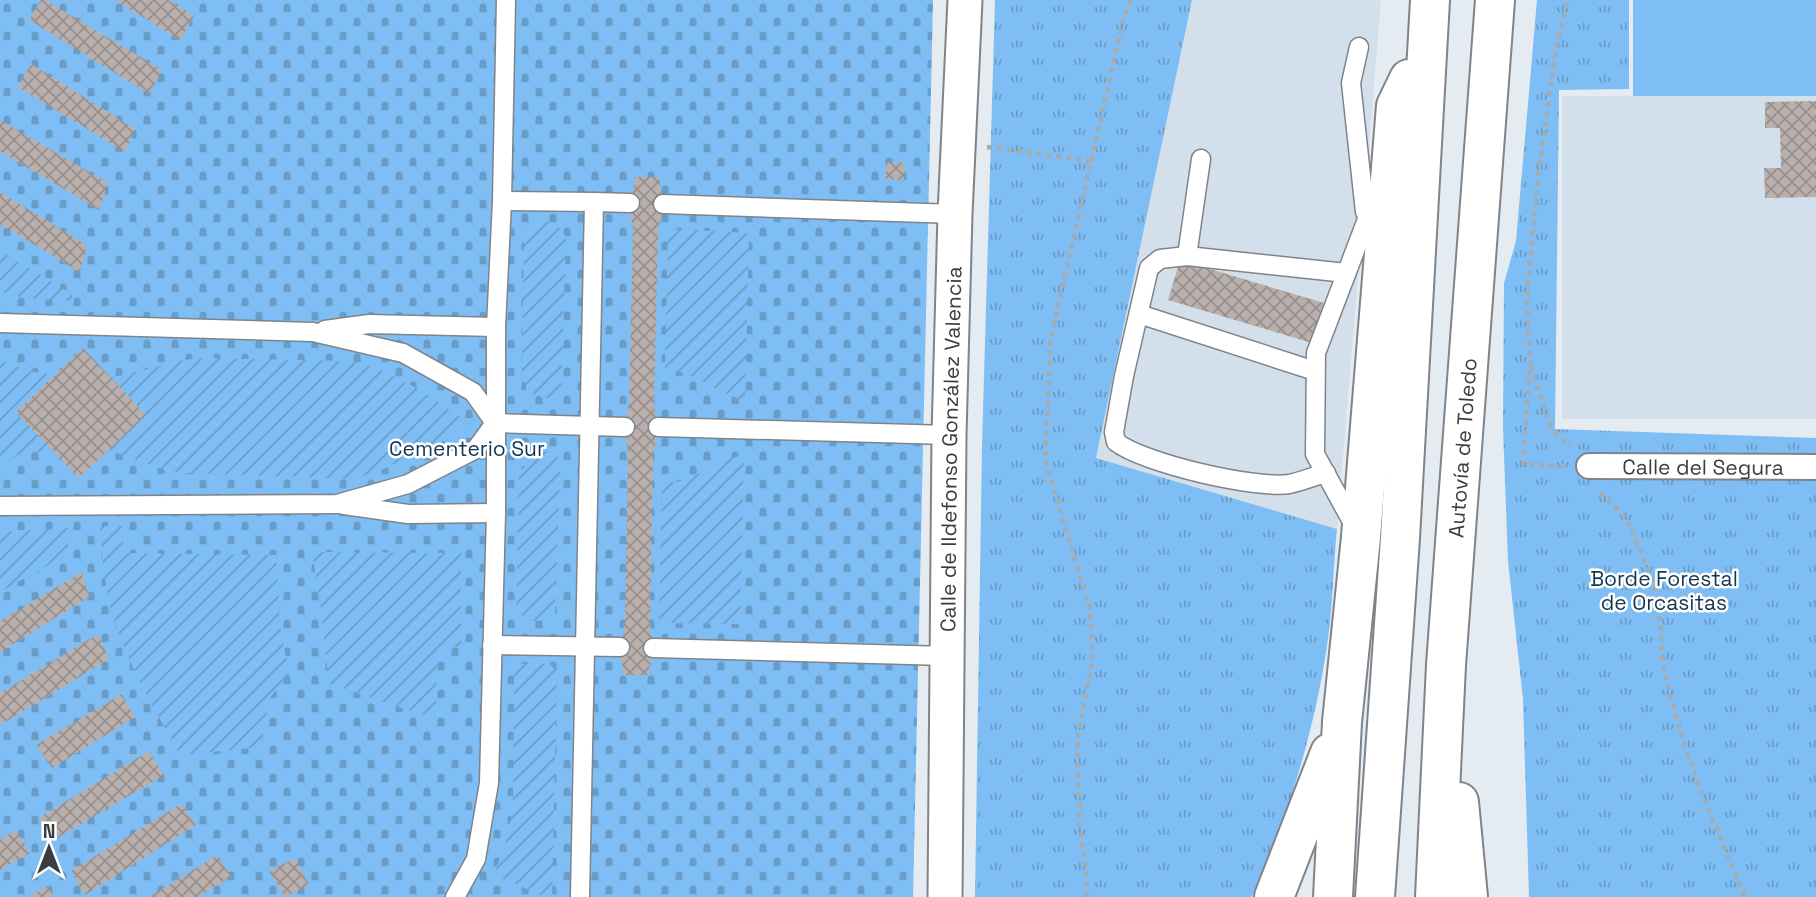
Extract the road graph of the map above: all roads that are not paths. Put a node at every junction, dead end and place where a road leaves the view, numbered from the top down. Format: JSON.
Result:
{"nodes":[{"id":1,"x":506,"y":0,"type":"edge"},
{"id":2,"x":965,"y":0,"type":"edge"},
{"id":3,"x":1430,"y":0,"type":"edge"},
{"id":4,"x":1495,"y":0,"type":"edge"},
{"id":5,"x":1426,"y":43,"type":"junction"},
{"id":6,"x":1359,"y":47,"type":"dead end"},
{"id":7,"x":1396,"y":106,"type":"junction"},
{"id":8,"x":1201,"y":159,"type":"dead end"},
{"id":9,"x":502,"y":201,"type":"junction"},
{"id":10,"x":594,"y":202,"type":"junction"},
{"id":11,"x":630,"y":203,"type":"dead end"},
{"id":12,"x":663,"y":204,"type":"dead end"},
{"id":13,"x":955,"y":214,"type":"junction"},
{"id":14,"x":1366,"y":222,"type":"junction"},
{"id":15,"x":1187,"y":256,"type":"junction"},
{"id":16,"x":1346,"y":273,"type":"junction"},
{"id":17,"x":1139,"y":314,"type":"junction"},
{"id":18,"x":0,"y":323,"type":"edge"},
{"id":19,"x":496,"y":327,"type":"junction"},
{"id":20,"x":313,"y":331,"type":"junction"},
{"id":21,"x":1315,"y":371,"type":"junction"},
{"id":22,"x":495,"y":423,"type":"junction"},
{"id":23,"x":589,"y":426,"type":"junction"},
{"id":24,"x":625,"y":426,"type":"dead end"},
{"id":25,"x":658,"y":426,"type":"dead end"},
{"id":26,"x":948,"y":435,"type":"junction"},
{"id":27,"x":1816,"y":467,"type":"edge"},
{"id":28,"x":1326,"y":473,"type":"junction"},
{"id":29,"x":1590,"y":476,"type":"road end"},
{"id":30,"x":337,"y":504,"type":"junction"},
{"id":31,"x":0,"y":506,"type":"edge"},
{"id":32,"x":496,"y":513,"type":"junction"},
{"id":33,"x":1361,"y":537,"type":"junction"},
{"id":34,"x":492,"y":645,"type":"junction"},
{"id":35,"x":585,"y":646,"type":"junction"},
{"id":36,"x":620,"y":648,"type":"dead end"},
{"id":37,"x":653,"y":648,"type":"dead end"},
{"id":38,"x":947,"y":656,"type":"junction"},
{"id":39,"x":1446,"y":665,"type":"junction"},
{"id":40,"x":1342,"y":722,"type":"junction"},
{"id":41,"x":454,"y":897,"type":"edge"},
{"id":42,"x":580,"y":897,"type":"edge"},
{"id":43,"x":944,"y":897,"type":"edge"},
{"id":44,"x":1274,"y":897,"type":"edge"},
{"id":45,"x":1333,"y":897,"type":"edge"},
{"id":46,"x":1375,"y":897,"type":"edge"},
{"id":47,"x":1435,"y":897,"type":"edge"},
{"id":48,"x":1468,"y":897,"type":"edge"}],
"edges":[{"from":1,"to":9,"type":"lane"},
{"from":2,"to":13,"type":"street","name":"Calle de Ildefonso González Valencia"},
{"from":3,"to":5,"type":"highway"},
{"from":4,"to":39,"type":"highway","name":"Autovía de Toledo"},
{"from":5,"to":7,"type":"highway"},
{"from":5,"to":46,"type":"highway"},
{"from":6,"to":14,"type":"lane"},
{"from":7,"to":14,"type":"lane"},
{"from":7,"to":33,"type":"highway"},
{"from":8,"to":15,"type":"lane"},
{"from":9,"to":10,"type":"lane"},
{"from":9,"to":19,"type":"lane"},
{"from":10,"to":11,"type":"lane"},
{"from":10,"to":23,"type":"lane"},
{"from":12,"to":13,"type":"lane"},
{"from":13,"to":26,"type":"street","name":"Calle de Ildefonso González Valencia"},
{"from":14,"to":16,"type":"lane"},
{"from":15,"to":16,"type":"lane"},
{"from":15,"to":17,"type":"lane"},
{"from":16,"to":21,"type":"lane"},
{"from":17,"to":21,"type":"lane"},
{"from":17,"to":28,"type":"lane"},
{"from":18,"to":20,"type":"lane"},
{"from":19,"to":20,"type":"lane"},
{"from":19,"to":22,"type":"lane"},
{"from":20,"to":22,"type":"lane"},
{"from":21,"to":28,"type":"lane"},
{"from":22,"to":23,"type":"lane"},
{"from":22,"to":30,"type":"lane"},
{"from":22,"to":32,"type":"lane"},
{"from":23,"to":24,"type":"lane"},
{"from":23,"to":35,"type":"lane"},
{"from":25,"to":26,"type":"lane"},
{"from":26,"to":38,"type":"street","name":"Calle de Ildefonso González Valencia"},
{"from":27,"to":29,"type":"street","name":"Calle del Segura"},
{"from":28,"to":33,"type":"lane"},
{"from":30,"to":31,"type":"lane"},
{"from":30,"to":32,"type":"lane"},
{"from":32,"to":34,"type":"lane"},
{"from":33,"to":40,"type":"highway"},
{"from":34,"to":35,"type":"lane"},
{"from":34,"to":41,"type":"lane"},
{"from":35,"to":36,"type":"lane"},
{"from":35,"to":42,"type":"lane"},
{"from":37,"to":38,"type":"lane"},
{"from":38,"to":43,"type":"street","name":"Calle de Ildefonso González Valencia"},
{"from":39,"to":47,"type":"highway","name":"Autovía de Toledo"},
{"from":39,"to":48,"type":"highway"},
{"from":40,"to":44,"type":"highway"},
{"from":40,"to":45,"type":"highway"}]}
